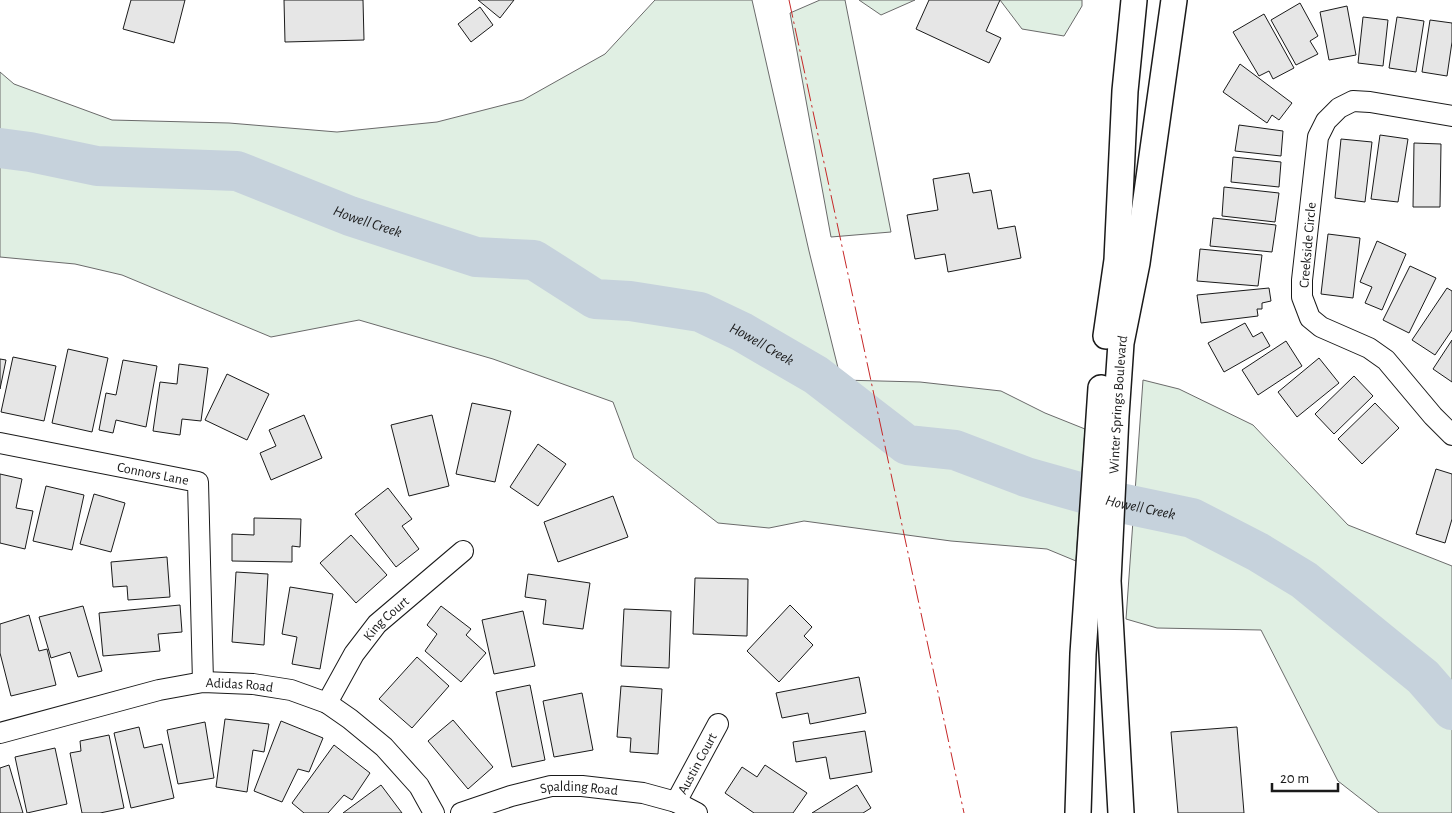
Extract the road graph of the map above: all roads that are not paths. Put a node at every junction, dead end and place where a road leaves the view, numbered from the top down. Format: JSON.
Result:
{"nodes":[{"id":1,"x":1134,"y":0,"type":"edge"},
{"id":2,"x":1174,"y":0,"type":"edge"},
{"id":3,"x":1452,"y":116,"type":"edge"},
{"id":4,"x":1107,"y":414,"type":"junction"},
{"id":5,"x":1452,"y":435,"type":"edge"},
{"id":6,"x":0,"y":443,"type":"edge"},
{"id":7,"x":1102,"y":503,"type":"junction"},
{"id":8,"x":464,"y":551,"type":"dead end"},
{"id":9,"x":203,"y":682,"type":"junction"},
{"id":10,"x":327,"y":703,"type":"junction"},
{"id":11,"x":718,"y":724,"type":"dead end"},
{"id":12,"x":0,"y":732,"type":"edge"},
{"id":13,"x":676,"y":802,"type":"junction"},
{"id":14,"x":434,"y":813,"type":"edge"},
{"id":15,"x":461,"y":813,"type":"edge"},
{"id":16,"x":697,"y":813,"type":"edge"},
{"id":17,"x":1078,"y":813,"type":"edge"},
{"id":18,"x":1121,"y":813,"type":"edge"}],
"edges":[{"from":1,"to":4,"type":"street","name":"Winter Springs Boulevard"},
{"from":2,"to":4,"type":"street","name":"Winter Springs Boulevard"},
{"from":3,"to":5,"type":"street","name":"Creekside Circle"},
{"from":4,"to":7,"type":"street","name":"Winter Springs Boulevard"},
{"from":6,"to":9,"type":"street","name":"Connors Lane"},
{"from":7,"to":17,"type":"street","name":"Winter Springs Boulevard"},
{"from":7,"to":18,"type":"street","name":"Winter Springs Boulevard"},
{"from":8,"to":10,"type":"street","name":"King Court"},
{"from":9,"to":10,"type":"street","name":"Adidas Road"},
{"from":9,"to":12,"type":"street","name":"Adidas Road"},
{"from":10,"to":14,"type":"street","name":"Adidas Road"},
{"from":11,"to":13,"type":"street","name":"Austin Court"},
{"from":13,"to":15,"type":"street","name":"Spalding Road"},
{"from":13,"to":16,"type":"street","name":"Spalding Road"}]}
